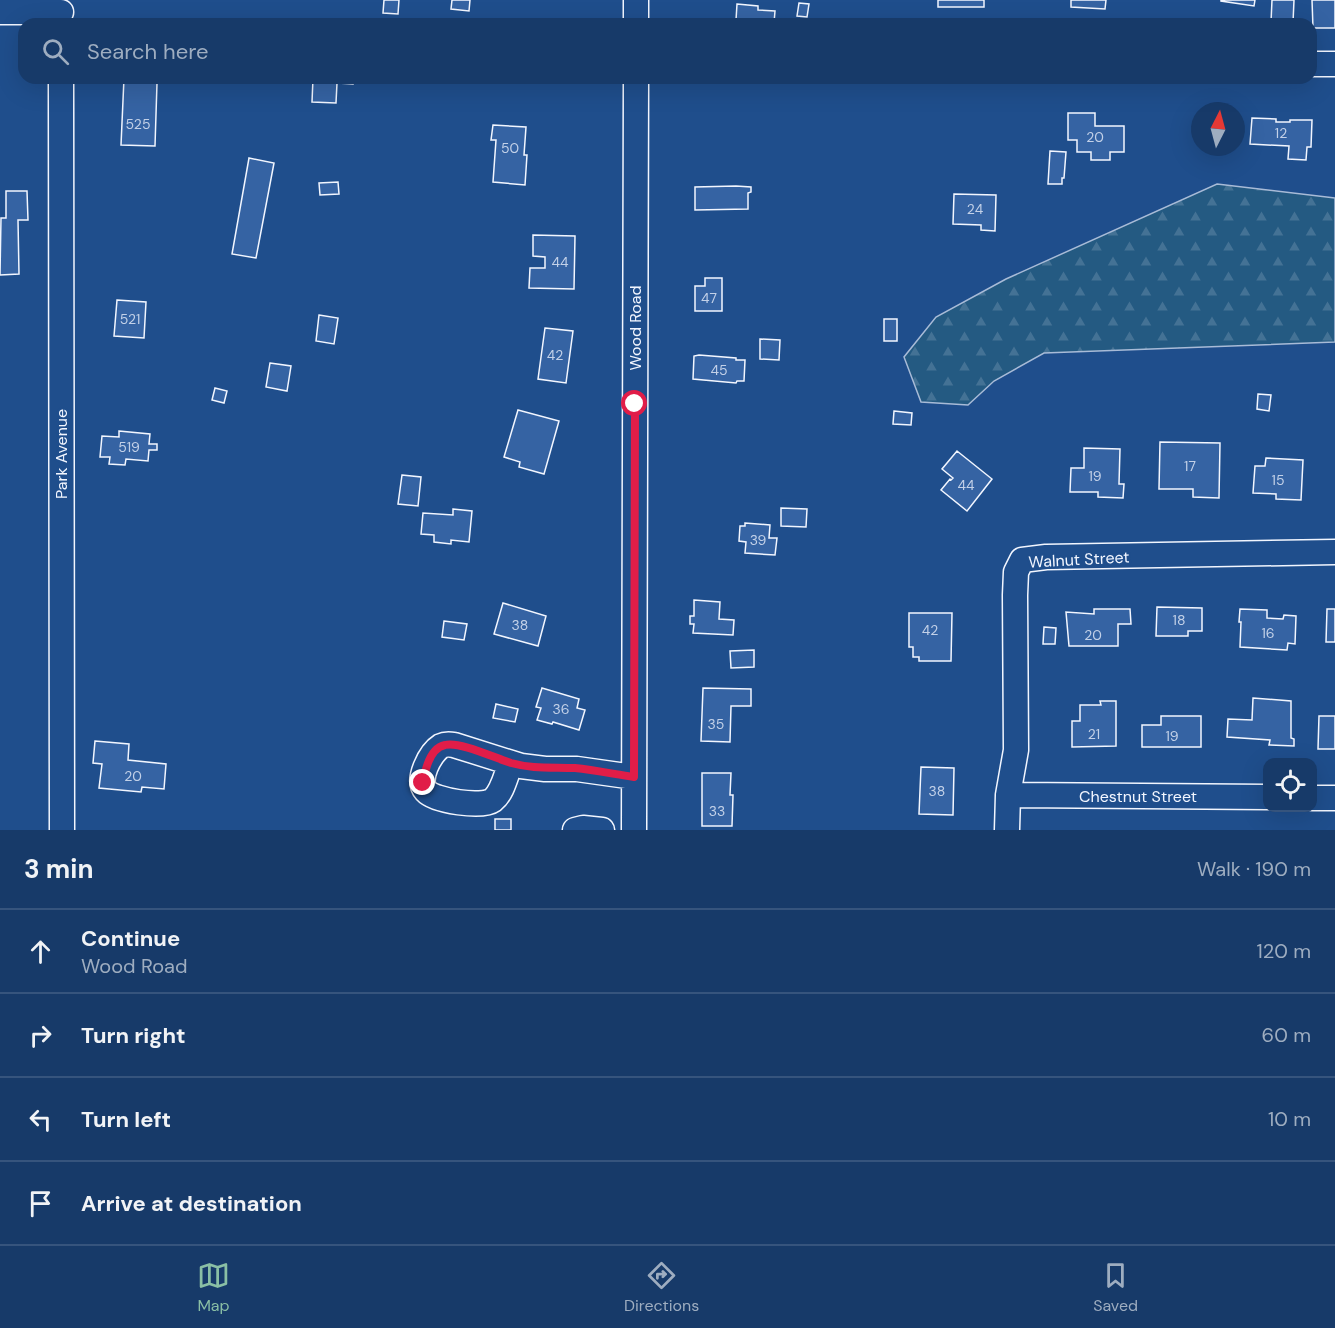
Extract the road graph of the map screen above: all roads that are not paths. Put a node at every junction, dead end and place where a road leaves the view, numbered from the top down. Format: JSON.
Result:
{"nodes":[{"id":1,"x":636,"y":0,"type":"edge"},
{"id":2,"x":0,"y":12,"type":"edge"},
{"id":3,"x":61,"y":12,"type":"edge"},
{"id":4,"x":636,"y":18,"type":"edge"},
{"id":5,"x":1317,"y":64,"type":"edge"},
{"id":6,"x":1335,"y":64,"type":"edge"},
{"id":7,"x":61,"y":84,"type":"edge"},
{"id":8,"x":636,"y":84,"type":"edge"},
{"id":9,"x":1335,"y":552,"type":"edge"},
{"id":10,"x":511,"y":763,"type":"dead end"},
{"id":11,"x":634,"y":777,"type":"junction"},
{"id":12,"x":1008,"y":795,"type":"junction"},
{"id":13,"x":1263,"y":797,"type":"edge"},
{"id":14,"x":1317,"y":798,"type":"edge"},
{"id":15,"x":1335,"y":798,"type":"edge"},
{"id":16,"x":62,"y":830,"type":"edge"},
{"id":17,"x":575,"y":830,"type":"edge"},
{"id":18,"x":602,"y":830,"type":"edge"},
{"id":19,"x":634,"y":830,"type":"edge"},
{"id":20,"x":1007,"y":830,"type":"edge"}],
"edges":[{"from":1,"to":4,"type":"street"},
{"from":2,"to":3,"type":"street"},
{"from":5,"to":6,"type":"street"},
{"from":7,"to":16,"type":"street","name":"Park Avenue"},
{"from":8,"to":11,"type":"street","name":"Wood Road"},
{"from":9,"to":12,"type":"street","name":"Walnut Street"},
{"from":10,"to":11,"type":"street"},
{"from":11,"to":19,"type":"street","name":"Wood Road"},
{"from":12,"to":13,"type":"street","name":"Chestnut Street"},
{"from":12,"to":20,"type":"street","name":"Walnut Street"},
{"from":14,"to":15,"type":"street"},
{"from":17,"to":18,"type":"street"}]}
